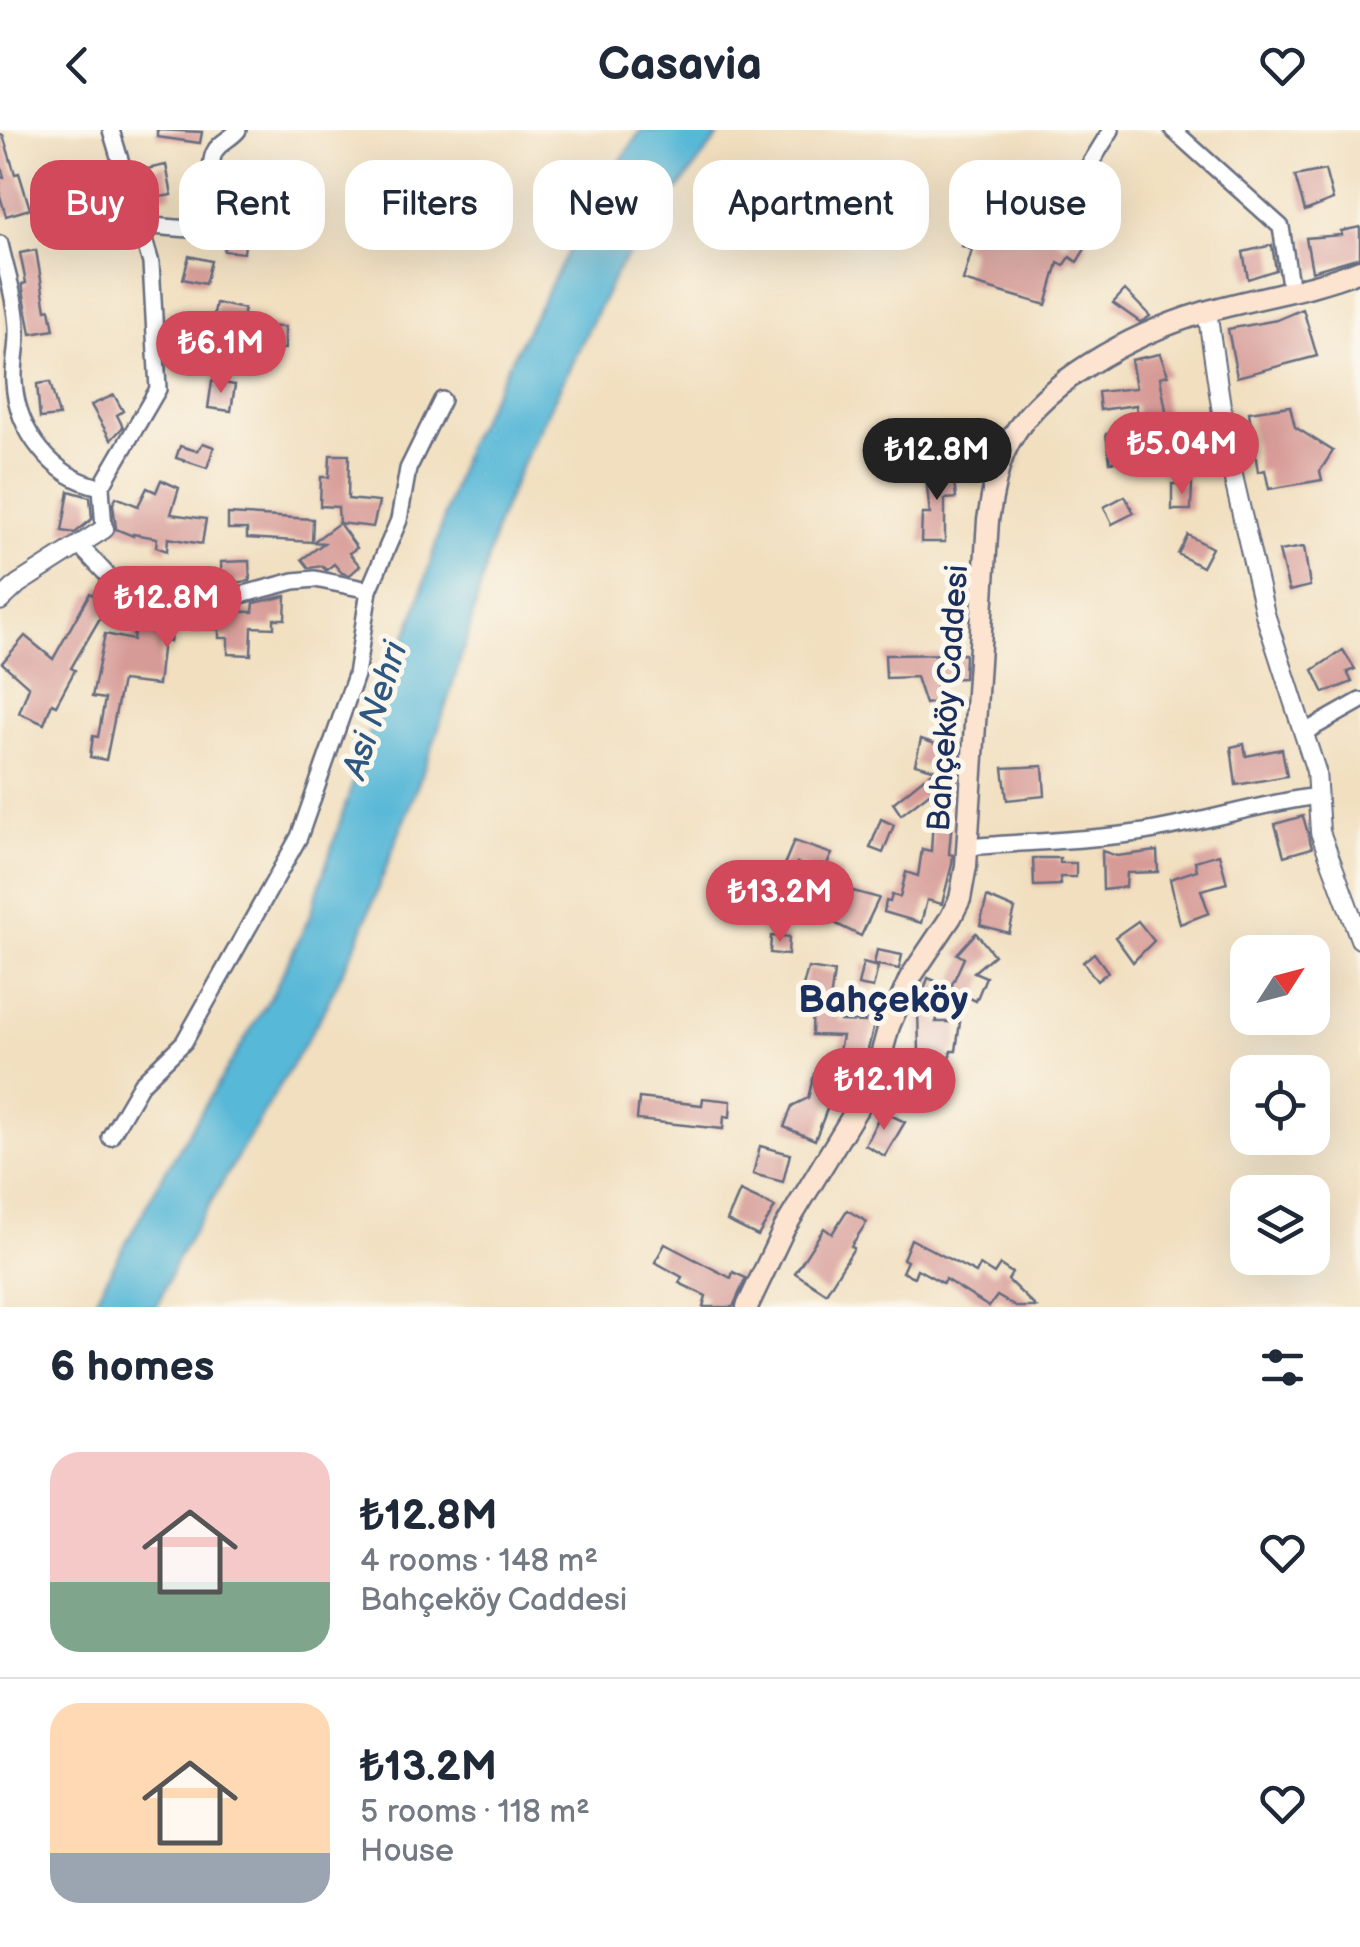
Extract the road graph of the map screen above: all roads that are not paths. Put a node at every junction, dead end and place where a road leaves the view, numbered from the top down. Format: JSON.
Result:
{"nodes":[{"id":1,"x":111,"y":130,"type":"edge"},
{"id":2,"x":238,"y":130,"type":"edge"},
{"id":3,"x":1111,"y":130,"type":"edge"},
{"id":4,"x":1173,"y":130,"type":"edge"},
{"id":5,"x":120,"y":160,"type":"edge"},
{"id":6,"x":1092,"y":160,"type":"edge"},
{"id":7,"x":159,"y":227,"type":"edge"},
{"id":8,"x":0,"y":244,"type":"edge"},
{"id":9,"x":147,"y":250,"type":"edge"},
{"id":10,"x":1360,"y":270,"type":"edge"},
{"id":11,"x":1291,"y":292,"type":"junction"},
{"id":12,"x":1207,"y":311,"type":"junction"},
{"id":13,"x":442,"y":400,"type":"dead end"},
{"id":14,"x":101,"y":487,"type":"junction"},
{"id":15,"x":104,"y":529,"type":"joint"},
{"id":16,"x":79,"y":545,"type":"junction"},
{"id":17,"x":369,"y":590,"type":"junction"},
{"id":18,"x":0,"y":601,"type":"edge"},
{"id":19,"x":1360,"y":701,"type":"edge"},
{"id":20,"x":1305,"y":732,"type":"junction"},
{"id":21,"x":1318,"y":796,"type":"junction"},
{"id":22,"x":968,"y":847,"type":"junction"},
{"id":23,"x":1360,"y":939,"type":"edge"},
{"id":24,"x":110,"y":1137,"type":"dead end"},
{"id":25,"x":747,"y":1307,"type":"edge"}],
"edges":[{"from":1,"to":5,"type":"street"},
{"from":2,"to":7,"type":"street"},
{"from":3,"to":6,"type":"street"},
{"from":4,"to":11,"type":"street"},
{"from":8,"to":14,"type":"street"},
{"from":9,"to":14,"type":"street"},
{"from":10,"to":11,"type":"main road","name":"Bahçeköy Caddesi"},
{"from":11,"to":12,"type":"main road","name":"Bahçeköy Caddesi"},
{"from":12,"to":20,"type":"street"},
{"from":12,"to":22,"type":"main road","name":"Bahçeköy Caddesi"},
{"from":13,"to":17,"type":"street"},
{"from":14,"to":15,"type":"street"},
{"from":15,"to":16,"type":"street"},
{"from":16,"to":17,"type":"street"},
{"from":16,"to":18,"type":"street"},
{"from":17,"to":24,"type":"street"},
{"from":19,"to":20,"type":"street"},
{"from":20,"to":21,"type":"street"},
{"from":21,"to":22,"type":"street"},
{"from":21,"to":23,"type":"street"},
{"from":22,"to":25,"type":"main road","name":"Bahçeköy Caddesi"}]}
